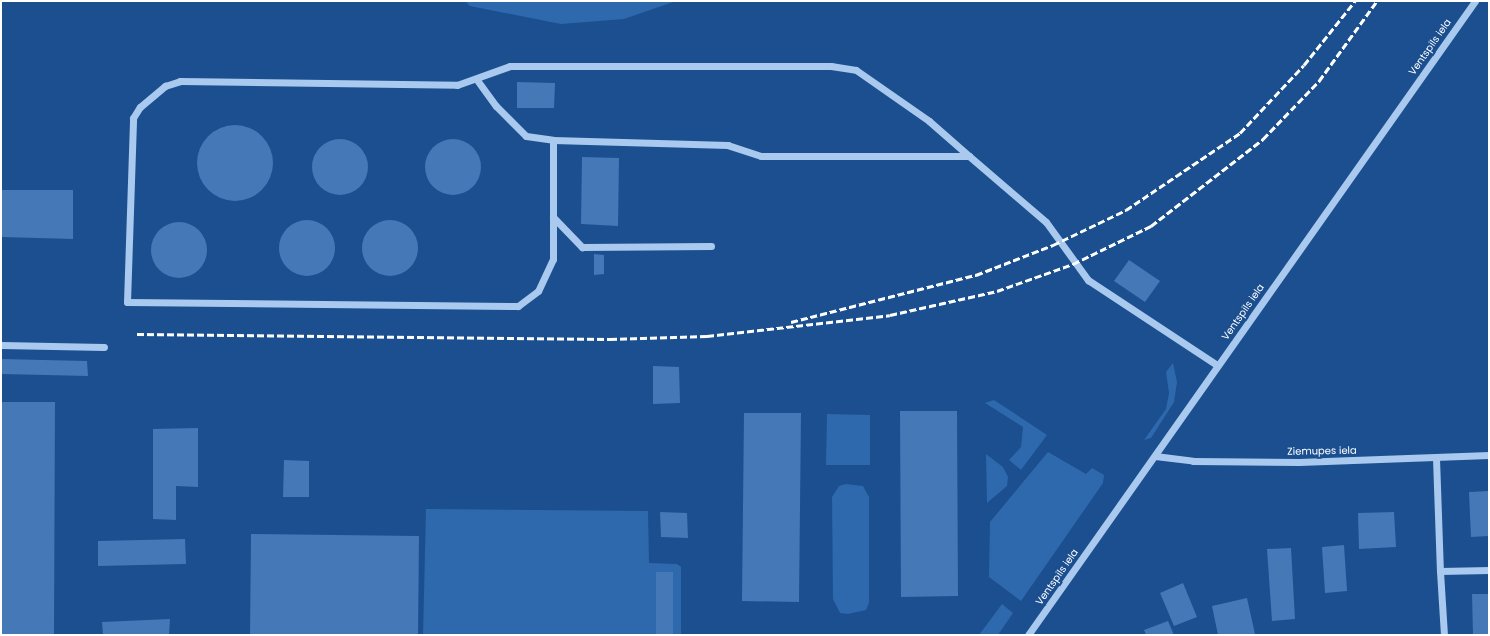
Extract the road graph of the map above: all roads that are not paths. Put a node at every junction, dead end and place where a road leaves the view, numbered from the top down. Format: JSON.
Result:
{"nodes":[{"id":1,"x":1475,"y":1,"type":"edge"},
{"id":2,"x":477,"y":80,"type":"junction"},
{"id":3,"x":553,"y":140,"type":"junction"},
{"id":4,"x":970,"y":156,"type":"junction"},
{"id":5,"x":553,"y":217,"type":"junction"},
{"id":6,"x":711,"y":246,"type":"dead end"},
{"id":7,"x":1,"y":345,"type":"edge"},
{"id":8,"x":104,"y":347,"type":"dead end"},
{"id":9,"x":1218,"y":365,"type":"junction"},
{"id":10,"x":1489,"y":455,"type":"edge"},
{"id":11,"x":1155,"y":456,"type":"junction"},
{"id":12,"x":1436,"y":458,"type":"junction"},
{"id":13,"x":1489,"y":570,"type":"edge"},
{"id":14,"x":1440,"y":571,"type":"junction"},
{"id":15,"x":1028,"y":635,"type":"edge"},
{"id":16,"x":1444,"y":635,"type":"edge"}],
"edges":[{"from":1,"to":9,"type":"street","name":"Ventspils iela"},
{"from":2,"to":3,"type":"street"},
{"from":2,"to":4,"type":"street"},
{"from":2,"to":5,"type":"street"},
{"from":3,"to":4,"type":"street"},
{"from":3,"to":5,"type":"street"},
{"from":4,"to":9,"type":"street"},
{"from":5,"to":6,"type":"street"},
{"from":7,"to":8,"type":"street"},
{"from":9,"to":11,"type":"street","name":"Ventspils iela"},
{"from":10,"to":12,"type":"street","name":"Ziemupes iela"},
{"from":11,"to":12,"type":"street","name":"Ziemupes iela"},
{"from":11,"to":15,"type":"street","name":"Ventspils iela"},
{"from":12,"to":14,"type":"street"},
{"from":13,"to":14,"type":"street"},
{"from":14,"to":16,"type":"street"}]}
